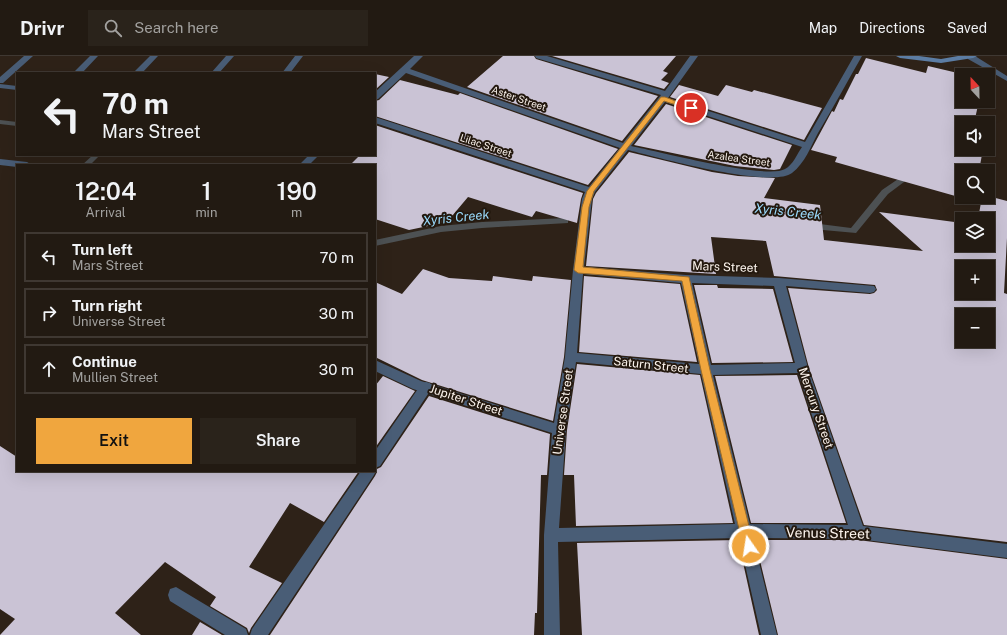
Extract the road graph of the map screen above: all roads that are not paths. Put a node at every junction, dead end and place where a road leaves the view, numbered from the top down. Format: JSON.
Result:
{"nodes":[{"id":1,"x":29,"y":56,"type":"edge"},
{"id":2,"x":94,"y":56,"type":"edge"},
{"id":3,"x":154,"y":56,"type":"edge"},
{"id":4,"x":230,"y":56,"type":"edge"},
{"id":5,"x":299,"y":56,"type":"edge"},
{"id":6,"x":419,"y":56,"type":"edge"},
{"id":7,"x":539,"y":56,"type":"edge"},
{"id":8,"x":694,"y":56,"type":"edge"},
{"id":9,"x":858,"y":56,"type":"edge"},
{"id":10,"x":900,"y":56,"type":"edge"},
{"id":11,"x":972,"y":57,"type":"edge"},
{"id":12,"x":405,"y":70,"type":"junction"},
{"id":13,"x":78,"y":72,"type":"edge"},
{"id":14,"x":138,"y":72,"type":"edge"},
{"id":15,"x":216,"y":72,"type":"edge"},
{"id":16,"x":287,"y":72,"type":"edge"},
{"id":17,"x":1007,"y":79,"type":"edge"},
{"id":18,"x":0,"y":81,"type":"edge"},
{"id":19,"x":0,"y":86,"type":"edge"},
{"id":20,"x":16,"y":88,"type":"edge"},
{"id":21,"x":376,"y":96,"type":"edge"},
{"id":22,"x":664,"y":97,"type":"junction"},
{"id":23,"x":376,"y":120,"type":"edge"},
{"id":24,"x":808,"y":146,"type":"junction"},
{"id":25,"x":625,"y":147,"type":"junction"},
{"id":26,"x":313,"y":156,"type":"edge"},
{"id":27,"x":0,"y":162,"type":"edge"},
{"id":28,"x":18,"y":164,"type":"edge"},
{"id":29,"x":305,"y":164,"type":"edge"},
{"id":30,"x":590,"y":191,"type":"junction"},
{"id":31,"x":578,"y":270,"type":"junction"},
{"id":32,"x":686,"y":279,"type":"junction"},
{"id":33,"x":779,"y":282,"type":"junction"},
{"id":34,"x":870,"y":289,"type":"dead end"},
{"id":35,"x":571,"y":357,"type":"junction"},
{"id":36,"x":376,"y":365,"type":"edge"},
{"id":37,"x":802,"y":368,"type":"junction"},
{"id":38,"x":706,"y":370,"type":"junction"},
{"id":39,"x":426,"y":387,"type":"junction"},
{"id":40,"x":559,"y":430,"type":"junction"},
{"id":41,"x":376,"y":461,"type":"edge"},
{"id":42,"x":368,"y":472,"type":"edge"},
{"id":43,"x":745,"y":532,"type":"junction"},
{"id":44,"x":858,"y":532,"type":"junction"},
{"id":45,"x":551,"y":535,"type":"junction"},
{"id":46,"x":1007,"y":551,"type":"edge"},
{"id":47,"x":176,"y":595,"type":"dead end"},
{"id":48,"x":240,"y":635,"type":"edge"},
{"id":49,"x":258,"y":635,"type":"edge"},
{"id":50,"x":552,"y":635,"type":"edge"},
{"id":51,"x":769,"y":635,"type":"edge"}],
"edges":[{"from":1,"to":18,"type":"street"},
{"from":2,"to":13,"type":"street"},
{"from":3,"to":14,"type":"street"},
{"from":4,"to":15,"type":"street"},
{"from":5,"to":16,"type":"street"},
{"from":6,"to":12,"type":"street"},
{"from":7,"to":22,"type":"street"},
{"from":8,"to":22,"type":"street"},
{"from":9,"to":24,"type":"street","name":"Azalea Street"},
{"from":10,"to":11,"type":"street"},
{"from":11,"to":17,"type":"street"},
{"from":12,"to":21,"type":"street"},
{"from":12,"to":25,"type":"street","name":"Aster Street"},
{"from":19,"to":20,"type":"street"},
{"from":22,"to":24,"type":"street"},
{"from":22,"to":25,"type":"street"},
{"from":23,"to":30,"type":"street","name":"Lilac Street"},
{"from":24,"to":25,"type":"street","name":"Azalea Street"},
{"from":25,"to":30,"type":"street"},
{"from":26,"to":29,"type":"street"},
{"from":27,"to":28,"type":"street"},
{"from":30,"to":31,"type":"street","name":"Universe Street"},
{"from":31,"to":32,"type":"street","name":"Mars Street"},
{"from":31,"to":35,"type":"street","name":"Universe Street"},
{"from":32,"to":33,"type":"street","name":"Mars Street"},
{"from":32,"to":38,"type":"street"},
{"from":33,"to":34,"type":"street","name":"Mars Street"},
{"from":33,"to":37,"type":"street","name":"Mercury Street"},
{"from":35,"to":38,"type":"street","name":"Saturn Street"},
{"from":35,"to":40,"type":"street","name":"Universe Street"},
{"from":36,"to":39,"type":"street","name":"Jupiter Street"},
{"from":37,"to":38,"type":"street","name":"Saturn Street"},
{"from":37,"to":44,"type":"street","name":"Mercury Street"},
{"from":38,"to":43,"type":"street"},
{"from":39,"to":40,"type":"street","name":"Jupiter Street"},
{"from":39,"to":41,"type":"street"},
{"from":40,"to":45,"type":"street","name":"Universe Street"},
{"from":42,"to":49,"type":"street"},
{"from":43,"to":44,"type":"street","name":"Venus Street"},
{"from":43,"to":45,"type":"street","name":"Venus Street"},
{"from":43,"to":51,"type":"street"},
{"from":44,"to":46,"type":"street","name":"Venus Street"},
{"from":45,"to":50,"type":"street","name":"Universe Street"},
{"from":47,"to":48,"type":"street"}]}
